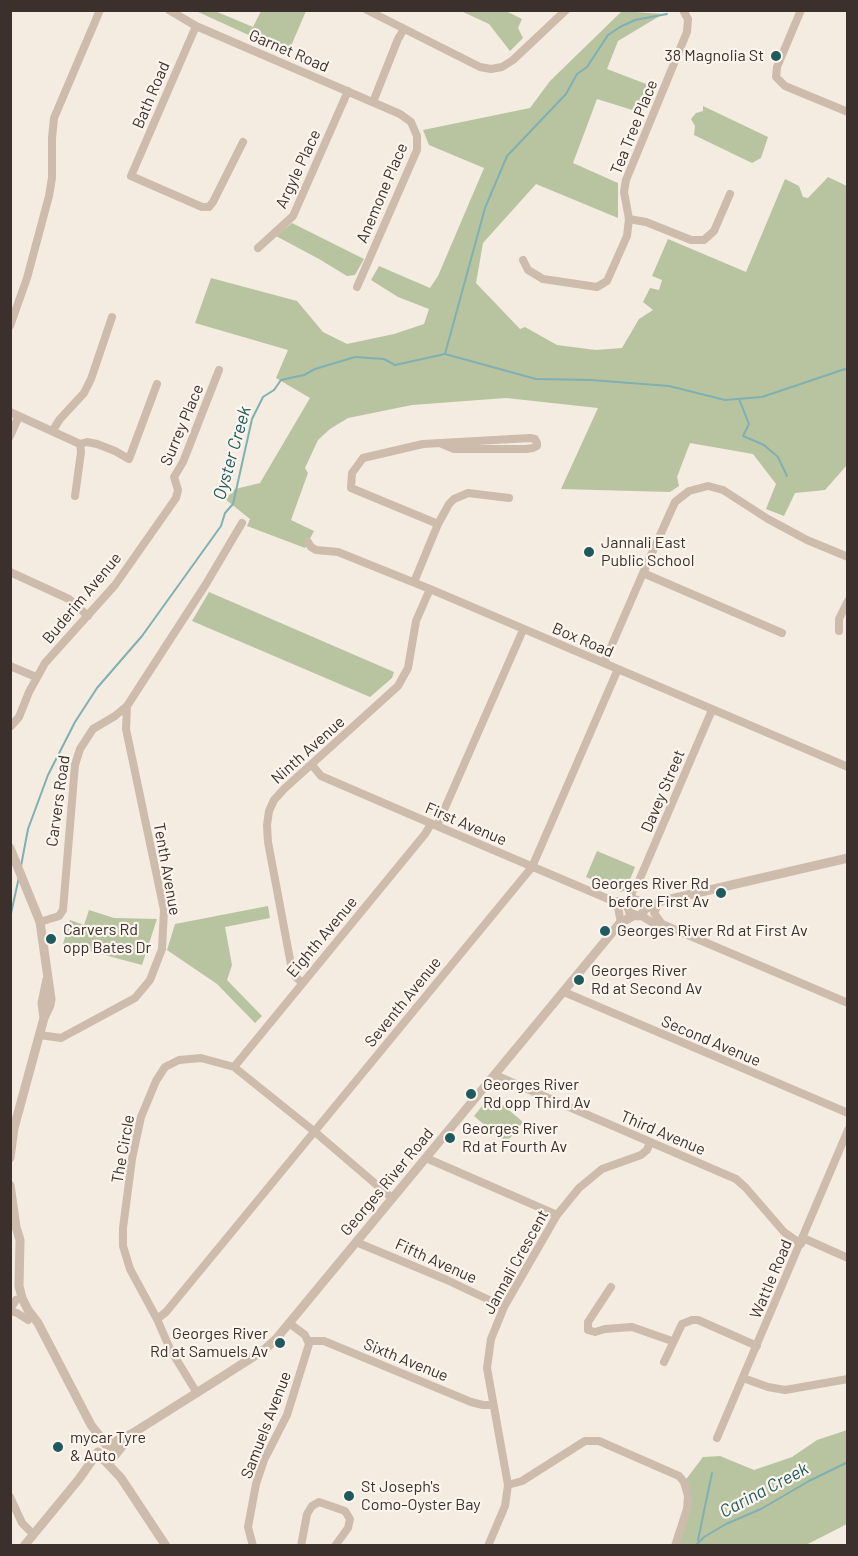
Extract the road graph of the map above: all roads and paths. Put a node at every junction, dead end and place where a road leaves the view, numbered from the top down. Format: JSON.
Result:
{"nodes":[{"id":1,"x":100,"y":10,"type":"edge"},
{"id":2,"x":169,"y":10,"type":"edge"},
{"id":3,"x":367,"y":10,"type":"edge"},
{"id":4,"x":566,"y":10,"type":"edge"},
{"id":5,"x":683,"y":10,"type":"edge"},
{"id":6,"x":801,"y":10,"type":"edge"},
{"id":7,"x":196,"y":26,"type":"junction"},
{"id":8,"x":404,"y":29,"type":"junction"},
{"id":9,"x":348,"y":91,"type":"junction"},
{"id":10,"x":373,"y":102,"type":"junction"},
{"id":11,"x":848,"y":112,"type":"edge"},
{"id":12,"x":400,"y":114,"type":"joint"},
{"id":13,"x":243,"y":142,"type":"dead end"},
{"id":14,"x":730,"y":194,"type":"dead end"},
{"id":15,"x":628,"y":219,"type":"junction"},
{"id":16,"x":258,"y":248,"type":"dead end"},
{"id":17,"x":523,"y":260,"type":"dead end"},
{"id":18,"x":357,"y":288,"type":"dead end"},
{"id":19,"x":112,"y":317,"type":"dead end"},
{"id":20,"x":10,"y":326,"type":"edge"},
{"id":21,"x":219,"y":370,"type":"dead end"},
{"id":22,"x":157,"y":384,"type":"dead end"},
{"id":23,"x":10,"y":412,"type":"edge"},
{"id":24,"x":19,"y":416,"type":"junction"},
{"id":25,"x":53,"y":430,"type":"junction"},
{"id":26,"x":10,"y":436,"type":"edge"},
{"id":27,"x":80,"y":444,"type":"junction"},
{"id":28,"x":442,"y":444,"type":"junction"},
{"id":29,"x":178,"y":490,"type":"joint"},
{"id":30,"x":75,"y":496,"type":"dead end"},
{"id":31,"x":509,"y":498,"type":"dead end"},
{"id":32,"x":242,"y":523,"type":"dead end"},
{"id":33,"x":438,"y":524,"type":"junction"},
{"id":34,"x":308,"y":542,"type":"dead end"},
{"id":35,"x":848,"y":557,"type":"edge"},
{"id":36,"x":10,"y":572,"type":"edge"},
{"id":37,"x":643,"y":573,"type":"junction"},
{"id":38,"x":414,"y":582,"type":"junction"},
{"id":39,"x":430,"y":589,"type":"junction"},
{"id":40,"x":848,"y":602,"type":"edge"},
{"id":41,"x":88,"y":616,"type":"junction"},
{"id":42,"x":523,"y":630,"type":"junction"},
{"id":43,"x":839,"y":631,"type":"dead end"},
{"id":44,"x":782,"y":633,"type":"dead end"},
{"id":45,"x":604,"y":663,"type":"junction"},
{"id":46,"x":10,"y":666,"type":"edge"},
{"id":47,"x":618,"y":669,"type":"junction"},
{"id":48,"x":36,"y":677,"type":"junction"},
{"id":49,"x":127,"y":706,"type":"junction"},
{"id":50,"x":712,"y":710,"type":"junction"},
{"id":51,"x":11,"y":726,"type":"edge"},
{"id":52,"x":312,"y":765,"type":"junction"},
{"id":53,"x":848,"y":767,"type":"edge"},
{"id":54,"x":434,"y":825,"type":"junction"},
{"id":55,"x":11,"y":849,"type":"edge"},
{"id":56,"x":848,"y":858,"type":"edge"},
{"id":57,"x":532,"y":867,"type":"junction"},
{"id":58,"x":662,"y":901,"type":"junction"},
{"id":59,"x":632,"y":907,"type":"junction"},
{"id":60,"x":620,"y":920,"type":"junction"},
{"id":61,"x":40,"y":922,"type":"junction"},
{"id":62,"x":662,"y":924,"type":"junction"},
{"id":63,"x":302,"y":983,"type":"junction"},
{"id":64,"x":564,"y":992,"type":"junction"},
{"id":65,"x":848,"y":1004,"type":"edge"},
{"id":66,"x":40,"y":1035,"type":"junction"},
{"id":67,"x":234,"y":1067,"type":"junction"},
{"id":68,"x":495,"y":1075,"type":"junction"},
{"id":69,"x":848,"y":1113,"type":"edge"},
{"id":70,"x":847,"y":1131,"type":"edge"},
{"id":71,"x":315,"y":1132,"type":"junction"},
{"id":72,"x":650,"y":1142,"type":"junction"},
{"id":73,"x":10,"y":1158,"type":"edge"},
{"id":74,"x":426,"y":1158,"type":"junction"},
{"id":75,"x":10,"y":1185,"type":"edge"},
{"id":76,"x":392,"y":1198,"type":"junction"},
{"id":77,"x":557,"y":1215,"type":"junction"},
{"id":78,"x":16,"y":1227,"type":"junction"},
{"id":79,"x":802,"y":1241,"type":"junction"},
{"id":80,"x":356,"y":1242,"type":"junction"},
{"id":81,"x":848,"y":1258,"type":"edge"},
{"id":82,"x":610,"y":1287,"type":"dead end"},
{"id":83,"x":16,"y":1300,"type":"junction"},
{"id":84,"x":504,"y":1307,"type":"junction"},
{"id":85,"x":10,"y":1310,"type":"edge"},
{"id":86,"x":157,"y":1319,"type":"junction"},
{"id":87,"x":28,"y":1320,"type":"junction"},
{"id":88,"x":290,"y":1323,"type":"junction"},
{"id":89,"x":42,"y":1333,"type":"junction"},
{"id":90,"x":308,"y":1341,"type":"junction"},
{"id":91,"x":672,"y":1341,"type":"junction"},
{"id":92,"x":757,"y":1346,"type":"junction"},
{"id":93,"x":664,"y":1362,"type":"dead end"},
{"id":94,"x":848,"y":1374,"type":"edge"},
{"id":95,"x":743,"y":1378,"type":"junction"},
{"id":96,"x":848,"y":1379,"type":"edge"},
{"id":97,"x":818,"y":1384,"type":"junction"},
{"id":98,"x":197,"y":1393,"type":"junction"},
{"id":99,"x":493,"y":1405,"type":"junction"},
{"id":100,"x":717,"y":1438,"type":"dead end"},
{"id":101,"x":106,"y":1453,"type":"junction"},
{"id":102,"x":508,"y":1485,"type":"junction"},
{"id":103,"x":10,"y":1497,"type":"edge"},
{"id":104,"x":33,"y":1534,"type":"junction"},
{"id":105,"x":24,"y":1545,"type":"edge"},
{"id":106,"x":166,"y":1545,"type":"edge"},
{"id":107,"x":253,"y":1545,"type":"edge"},
{"id":108,"x":301,"y":1545,"type":"edge"},
{"id":109,"x":335,"y":1545,"type":"edge"},
{"id":110,"x":488,"y":1545,"type":"edge"},
{"id":111,"x":675,"y":1545,"type":"edge"}],
"edges":[{"from":1,"to":20,"type":"street"},
{"from":2,"to":7,"type":"street","name":"Garnet Road"},
{"from":3,"to":8,"type":"street"},
{"from":4,"to":8,"type":"street"},
{"from":5,"to":15,"type":"street","name":"Tea Tree Place"},
{"from":6,"to":11,"type":"street"},
{"from":7,"to":9,"type":"street","name":"Garnet Road"},
{"from":7,"to":13,"type":"street","name":"Bath Road"},
{"from":8,"to":10,"type":"street"},
{"from":9,"to":10,"type":"street","name":"Garnet Road"},
{"from":9,"to":16,"type":"street","name":"Argyle Place"},
{"from":10,"to":12,"type":"street","name":"Garnet Road"},
{"from":12,"to":18,"type":"street","name":"Anemone Place"},
{"from":14,"to":15,"type":"street"},
{"from":15,"to":17,"type":"street","name":"Tea Tree Place"},
{"from":19,"to":25,"type":"street"},
{"from":21,"to":29,"type":"street","name":"Surrey Place"},
{"from":22,"to":27,"type":"street"},
{"from":23,"to":24,"type":"street"},
{"from":24,"to":25,"type":"street"},
{"from":24,"to":26,"type":"street"},
{"from":25,"to":27,"type":"street"},
{"from":27,"to":30,"type":"street"},
{"from":28,"to":28,"type":"street"},
{"from":28,"to":33,"type":"street"},
{"from":29,"to":41,"type":"street","name":"Buderim Avenue"},
{"from":31,"to":33,"type":"street"},
{"from":32,"to":49,"type":"street","name":"Carvers Road"},
{"from":33,"to":38,"type":"street"},
{"from":34,"to":38,"type":"street","name":"Box Road"},
{"from":35,"to":37,"type":"street"},
{"from":36,"to":41,"type":"street"},
{"from":37,"to":44,"type":"street"},
{"from":37,"to":45,"type":"street"},
{"from":38,"to":39,"type":"street","name":"Box Road"},
{"from":39,"to":42,"type":"street","name":"Box Road"},
{"from":39,"to":52,"type":"street","name":"Ninth Avenue"},
{"from":40,"to":43,"type":"street"},
{"from":41,"to":48,"type":"street","name":"Buderim Avenue"},
{"from":42,"to":45,"type":"street","name":"Box Road"},
{"from":42,"to":54,"type":"street","name":"Eighth Avenue"},
{"from":45,"to":47,"type":"street","name":"Box Road"},
{"from":46,"to":48,"type":"street"},
{"from":47,"to":50,"type":"street","name":"Box Road"},
{"from":47,"to":57,"type":"street","name":"Seventh Avenue"},
{"from":48,"to":51,"type":"street","name":"Buderim Avenue"},
{"from":49,"to":61,"type":"street","name":"Carvers Road"},
{"from":49,"to":66,"type":"street","name":"Tenth Avenue"},
{"from":50,"to":53,"type":"street","name":"Box Road"},
{"from":50,"to":59,"type":"street","name":"Davey Street"},
{"from":52,"to":54,"type":"street","name":"First Avenue"},
{"from":52,"to":63,"type":"street","name":"Ninth Avenue"},
{"from":54,"to":57,"type":"street","name":"First Avenue"},
{"from":54,"to":63,"type":"street","name":"Eighth Avenue"},
{"from":55,"to":61,"type":"street"},
{"from":56,"to":58,"type":"street","name":"Georges River Road"},
{"from":57,"to":59,"type":"street","name":"First Avenue"},
{"from":57,"to":71,"type":"street","name":"Seventh Avenue"},
{"from":58,"to":59,"type":"street","name":"Georges River Road"},
{"from":58,"to":62,"type":"street"},
{"from":59,"to":60,"type":"street","name":"Georges River Road"},
{"from":59,"to":60,"type":"street"},
{"from":59,"to":62,"type":"street","name":"First Avenue"},
{"from":60,"to":64,"type":"street","name":"Georges River Road"},
{"from":61,"to":66,"type":"street"},
{"from":62,"to":65,"type":"street","name":"First Avenue"},
{"from":63,"to":67,"type":"street","name":"Eighth Avenue"},
{"from":64,"to":68,"type":"street","name":"Georges River Road"},
{"from":64,"to":69,"type":"street","name":"Second Avenue"},
{"from":66,"to":73,"type":"street"},
{"from":67,"to":71,"type":"street","name":"The Circle"},
{"from":67,"to":86,"type":"street","name":"The Circle"},
{"from":68,"to":72,"type":"street","name":"Third Avenue"},
{"from":68,"to":74,"type":"street","name":"Georges River Road"},
{"from":70,"to":79,"type":"street","name":"Wattle Road"},
{"from":71,"to":76,"type":"street","name":"The Circle"},
{"from":71,"to":86,"type":"street","name":"Seventh Avenue"},
{"from":72,"to":77,"type":"street","name":"Jannali Crescent"},
{"from":72,"to":79,"type":"street","name":"Third Avenue"},
{"from":74,"to":76,"type":"street","name":"Georges River Road"},
{"from":74,"to":77,"type":"street"},
{"from":75,"to":78,"type":"street"},
{"from":76,"to":80,"type":"street","name":"Georges River Road"},
{"from":77,"to":84,"type":"street","name":"Jannali Crescent"},
{"from":78,"to":83,"type":"street"},
{"from":78,"to":89,"type":"street"},
{"from":79,"to":81,"type":"street","name":"Third Avenue"},
{"from":79,"to":92,"type":"street","name":"Wattle Road"},
{"from":80,"to":84,"type":"street","name":"Fifth Avenue"},
{"from":80,"to":88,"type":"street","name":"Georges River Road"},
{"from":82,"to":91,"type":"street"},
{"from":83,"to":85,"type":"street"},
{"from":83,"to":87,"type":"street"},
{"from":84,"to":99,"type":"street","name":"Jannali Crescent"},
{"from":85,"to":87,"type":"street"},
{"from":86,"to":98,"type":"street","name":"The Circle"},
{"from":87,"to":89,"type":"street"},
{"from":88,"to":90,"type":"street"},
{"from":88,"to":98,"type":"street","name":"Georges River Road"},
{"from":89,"to":101,"type":"street"},
{"from":90,"to":99,"type":"street","name":"Sixth Avenue"},
{"from":90,"to":107,"type":"street","name":"Samuels Avenue"},
{"from":91,"to":92,"type":"street"},
{"from":91,"to":93,"type":"street"},
{"from":92,"to":95,"type":"street","name":"Wattle Road"},
{"from":94,"to":97,"type":"street"},
{"from":95,"to":97,"type":"street"},
{"from":95,"to":100,"type":"street","name":"Wattle Road"},
{"from":96,"to":97,"type":"street"},
{"from":98,"to":101,"type":"street","name":"Georges River Road"},
{"from":99,"to":102,"type":"street","name":"Jannali Crescent"},
{"from":101,"to":104,"type":"street","name":"Georges River Road"},
{"from":101,"to":106,"type":"street"},
{"from":102,"to":110,"type":"street","name":"Jannali Crescent"},
{"from":102,"to":111,"type":"street"},
{"from":103,"to":104,"type":"street"},
{"from":104,"to":105,"type":"street","name":"Georges River Road"},
{"from":108,"to":109,"type":"street"}]}
